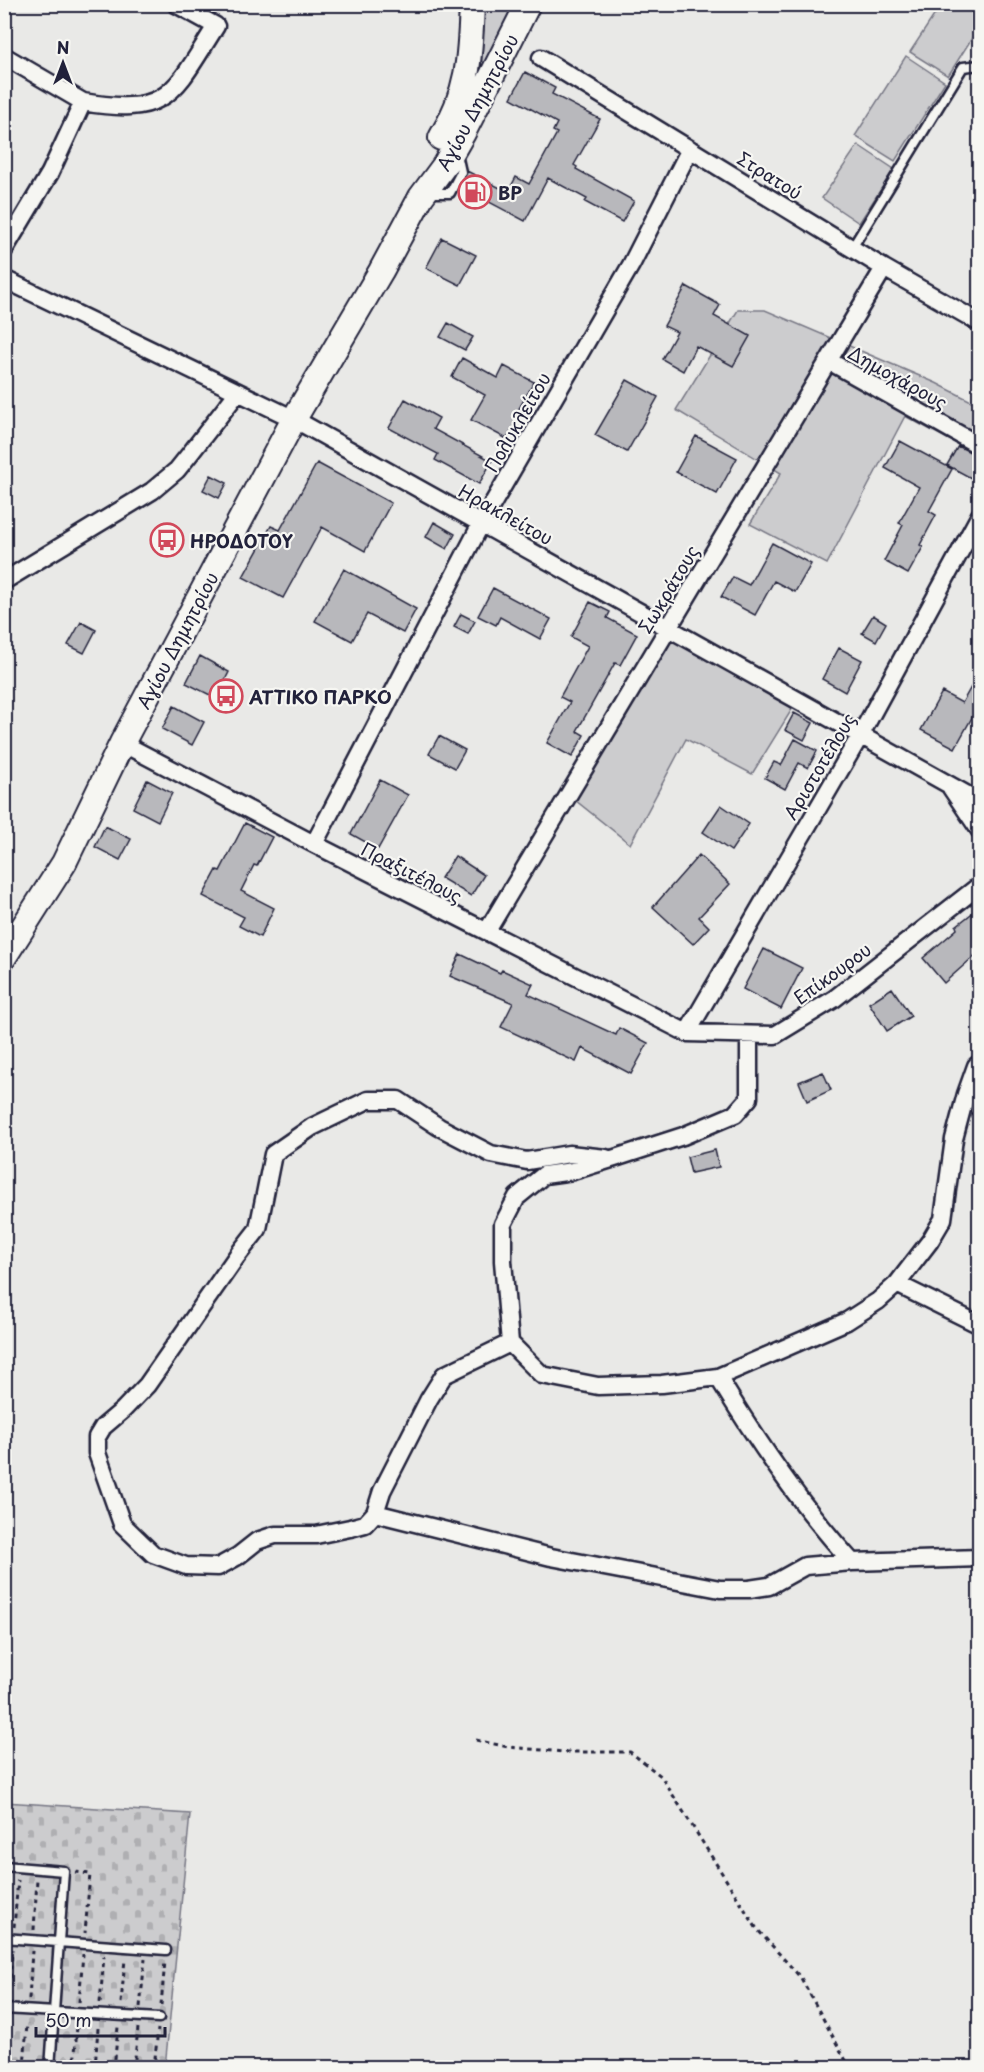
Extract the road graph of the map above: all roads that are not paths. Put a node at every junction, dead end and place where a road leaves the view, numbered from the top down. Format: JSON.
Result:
{"nodes":[{"id":1,"x":176,"y":4,"type":"edge"},
{"id":2,"x":472,"y":4,"type":"edge"},
{"id":3,"x":528,"y":4,"type":"edge"},
{"id":4,"x":4,"y":56,"type":"edge"},
{"id":5,"x":541,"y":58,"type":"dead end"},
{"id":6,"x":980,"y":65,"type":"edge"},
{"id":7,"x":83,"y":102,"type":"junction"},
{"id":8,"x":690,"y":149,"type":"junction"},
{"id":9,"x":422,"y":195,"type":"junction"},
{"id":10,"x":852,"y":248,"type":"junction"},
{"id":11,"x":4,"y":250,"type":"edge"},
{"id":12,"x":884,"y":268,"type":"junction"},
{"id":13,"x":4,"y":279,"type":"edge"},
{"id":14,"x":980,"y":323,"type":"edge"},
{"id":15,"x":829,"y":361,"type":"junction"},
{"id":16,"x":238,"y":392,"type":"junction"},
{"id":17,"x":294,"y":419,"type":"junction"},
{"id":18,"x":980,"y":446,"type":"edge"},
{"id":19,"x":980,"y":515,"type":"edge"},
{"id":20,"x":482,"y":522,"type":"junction"},
{"id":21,"x":4,"y":581,"type":"edge"},
{"id":22,"x":668,"y":627,"type":"junction"},
{"id":23,"x":860,"y":736,"type":"junction"},
{"id":24,"x":122,"y":743,"type":"junction"},
{"id":25,"x":951,"y":788,"type":"junction"},
{"id":26,"x":980,"y":802,"type":"edge"},
{"id":27,"x":980,"y":831,"type":"edge"},
{"id":28,"x":314,"y":844,"type":"junction"},
{"id":29,"x":980,"y":885,"type":"edge"},
{"id":30,"x":487,"y":931,"type":"junction"},
{"id":31,"x":4,"y":957,"type":"edge"},
{"id":32,"x":687,"y":1033,"type":"junction"},
{"id":33,"x":749,"y":1035,"type":"junction"},
{"id":34,"x":980,"y":1063,"type":"edge"},
{"id":35,"x":615,"y":1158,"type":"junction"},
{"id":36,"x":897,"y":1284,"type":"junction"},
{"id":37,"x":980,"y":1325,"type":"edge"},
{"id":38,"x":510,"y":1343,"type":"junction"},
{"id":39,"x":718,"y":1377,"type":"junction"},
{"id":40,"x":375,"y":1513,"type":"junction"},
{"id":41,"x":980,"y":1558,"type":"edge"},
{"id":42,"x":852,"y":1562,"type":"junction"},
{"id":43,"x":4,"y":1866,"type":"edge"},
{"id":44,"x":9,"y":1938,"type":"edge"},
{"id":45,"x":59,"y":1941,"type":"junction"},
{"id":46,"x":166,"y":1950,"type":"dead end"},
{"id":47,"x":6,"y":2009,"type":"edge"},
{"id":48,"x":54,"y":2011,"type":"junction"},
{"id":49,"x":159,"y":2018,"type":"dead end"},
{"id":50,"x":50,"y":2067,"type":"edge"}],
"edges":[{"from":1,"to":7,"type":"street"},
{"from":2,"to":9,"type":"street","name":"Αγίου Δημητρίου"},
{"from":3,"to":9,"type":"street","name":"Αγίου Δημητρίου"},
{"from":4,"to":7,"type":"street"},
{"from":5,"to":8,"type":"street","name":"Στρατού"},
{"from":6,"to":10,"type":"lane"},
{"from":7,"to":11,"type":"street"},
{"from":8,"to":10,"type":"street","name":"Στρατού"},
{"from":8,"to":20,"type":"street","name":"Πολυκλείτου"},
{"from":9,"to":17,"type":"street","name":"Αγίου Δημητρίου"},
{"from":10,"to":12,"type":"street","name":"Στρατού"},
{"from":12,"to":14,"type":"street","name":"Στρατού"},
{"from":12,"to":15,"type":"street","name":"Σωκράτους"},
{"from":13,"to":16,"type":"street","name":"Ηρακλείτου"},
{"from":15,"to":18,"type":"street","name":"Δημοχάρους"},
{"from":15,"to":22,"type":"street","name":"Σωκράτους"},
{"from":16,"to":17,"type":"street","name":"Ηρακλείτου"},
{"from":16,"to":21,"type":"street"},
{"from":17,"to":20,"type":"street","name":"Ηρακλείτου"},
{"from":17,"to":24,"type":"street","name":"Αγίου Δημητρίου"},
{"from":19,"to":23,"type":"street","name":"Αριστοτέλους"},
{"from":20,"to":22,"type":"street","name":"Ηρακλείτου"},
{"from":20,"to":28,"type":"street","name":"Πολυκλείτου"},
{"from":22,"to":23,"type":"street","name":"Ηρακλείτου"},
{"from":22,"to":30,"type":"street","name":"Σωκράτους"},
{"from":23,"to":25,"type":"street","name":"Ηρακλείτου"},
{"from":23,"to":32,"type":"street","name":"Αριστοτέλους"},
{"from":24,"to":28,"type":"street","name":"Πραξιτέλους"},
{"from":24,"to":31,"type":"street","name":"Αγίου Δημητρίου"},
{"from":25,"to":26,"type":"street","name":"Ηρακλείτου"},
{"from":25,"to":27,"type":"street"},
{"from":28,"to":30,"type":"street","name":"Πραξιτέλους"},
{"from":29,"to":33,"type":"street","name":"Επίκουρου"},
{"from":30,"to":32,"type":"street","name":"Πραξιτέλους"},
{"from":32,"to":33,"type":"street","name":"Επίκουρου"},
{"from":33,"to":35,"type":"street"},
{"from":34,"to":36,"type":"street"},
{"from":35,"to":38,"type":"street"},
{"from":35,"to":40,"type":"street"},
{"from":36,"to":37,"type":"street"},
{"from":36,"to":39,"type":"street"},
{"from":38,"to":39,"type":"street"},
{"from":38,"to":40,"type":"street"},
{"from":39,"to":42,"type":"street"},
{"from":40,"to":42,"type":"street"},
{"from":41,"to":42,"type":"street"},
{"from":43,"to":45,"type":"lane"},
{"from":44,"to":45,"type":"lane"},
{"from":45,"to":46,"type":"lane"},
{"from":45,"to":48,"type":"lane"},
{"from":47,"to":48,"type":"lane"},
{"from":48,"to":49,"type":"lane"},
{"from":48,"to":50,"type":"lane"}]}
